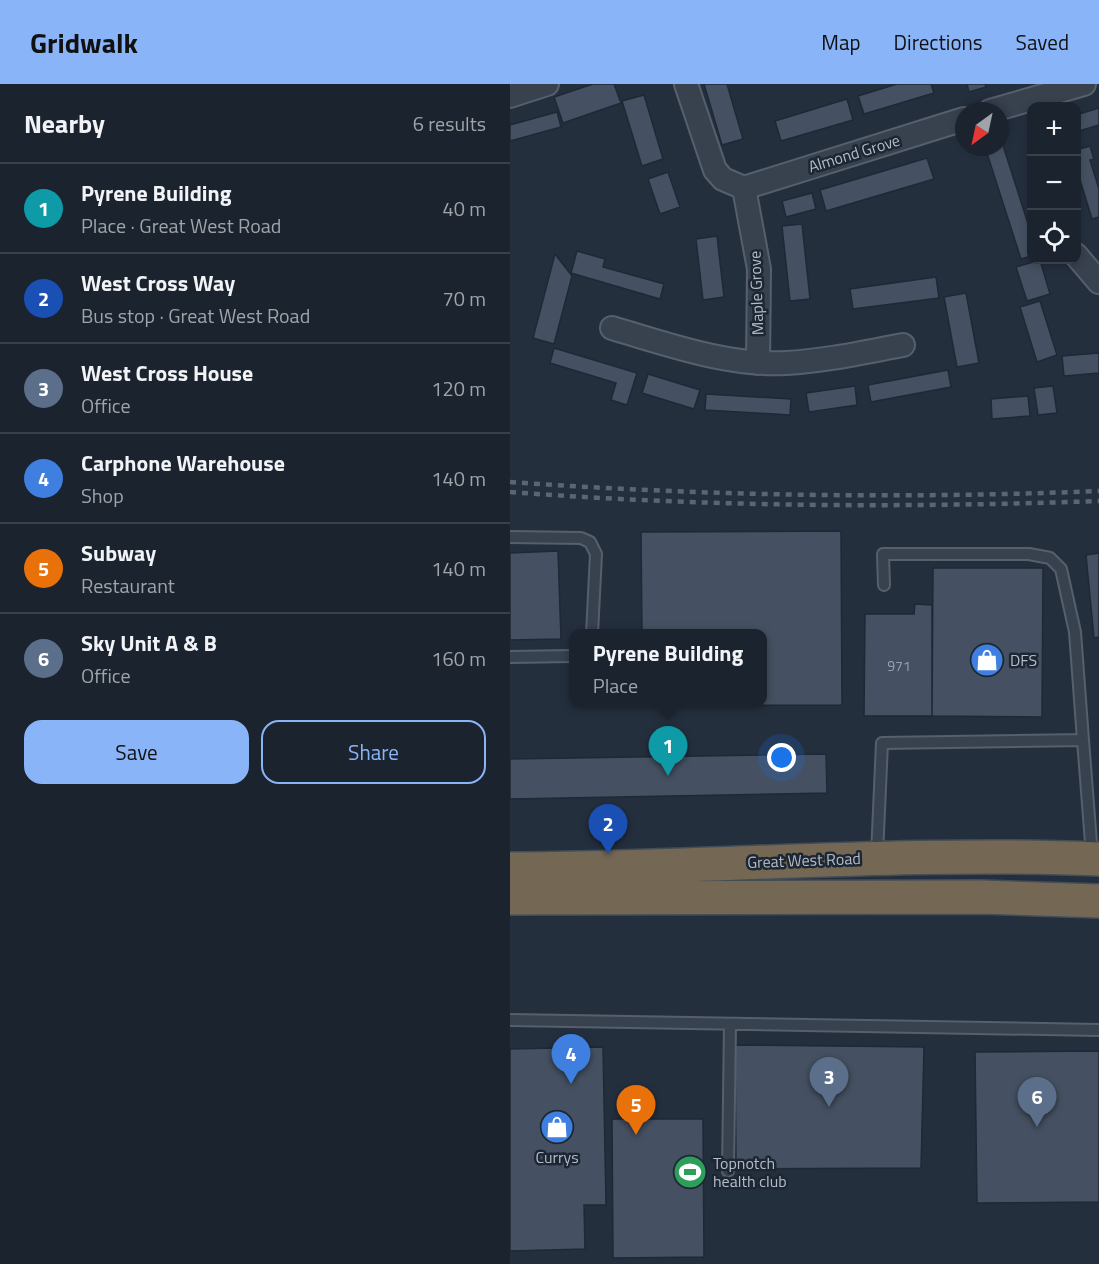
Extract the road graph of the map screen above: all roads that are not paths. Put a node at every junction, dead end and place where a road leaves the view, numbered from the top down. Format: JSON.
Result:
{"nodes":[{"id":1,"x":547,"y":84,"type":"edge"},
{"id":2,"x":686,"y":84,"type":"edge"},
{"id":3,"x":1084,"y":84,"type":"edge"},
{"id":4,"x":510,"y":96,"type":"edge"},
{"id":5,"x":1028,"y":98,"type":"edge"},
{"id":6,"x":1009,"y":104,"type":"edge"},
{"id":7,"x":955,"y":122,"type":"edge"},
{"id":8,"x":744,"y":188,"type":"junction"},
{"id":9,"x":1081,"y":260,"type":"edge"},
{"id":10,"x":1099,"y":282,"type":"edge"},
{"id":11,"x":612,"y":328,"type":"dead end"},
{"id":12,"x":903,"y":345,"type":"dead end"},
{"id":13,"x":758,"y":363,"type":"junction"},
{"id":14,"x":510,"y":537,"type":"edge"},
{"id":15,"x":884,"y":585,"type":"dead end"},
{"id":16,"x":592,"y":629,"type":"edge"},
{"id":17,"x":569,"y":656,"type":"edge"},
{"id":18,"x":510,"y":657,"type":"edge"},
{"id":19,"x":1083,"y":740,"type":"junction"},
{"id":20,"x":877,"y":858,"type":"junction"},
{"id":21,"x":1095,"y":859,"type":"edge"},
{"id":22,"x":510,"y":869,"type":"edge"},
{"id":23,"x":981,"y":897,"type":"junction"},
{"id":24,"x":510,"y":898,"type":"edge"},
{"id":25,"x":1099,"y":901,"type":"edge"},
{"id":26,"x":1099,"y":925,"type":"edge"},
{"id":27,"x":510,"y":1020,"type":"edge"},
{"id":28,"x":729,"y":1025,"type":"junction"},
{"id":29,"x":1099,"y":1030,"type":"edge"},
{"id":30,"x":728,"y":1171,"type":"dead end"}],
"edges":[{"from":1,"to":4,"type":"street"},
{"from":2,"to":8,"type":"street"},
{"from":3,"to":5,"type":"street"},
{"from":5,"to":6,"type":"street"},
{"from":7,"to":8,"type":"street","name":"Almond Grove"},
{"from":8,"to":13,"type":"street","name":"Maple Grove"},
{"from":9,"to":10,"type":"street"},
{"from":11,"to":13,"type":"street"},
{"from":12,"to":13,"type":"street"},
{"from":14,"to":16,"type":"lane"},
{"from":15,"to":19,"type":"lane"},
{"from":17,"to":18,"type":"lane"},
{"from":19,"to":20,"type":"lane"},
{"from":19,"to":21,"type":"lane"},
{"from":20,"to":21,"type":"highway","name":"Great West Road"},
{"from":20,"to":22,"type":"highway","name":"Great West Road"},
{"from":23,"to":24,"type":"highway"},
{"from":23,"to":25,"type":"highway"},
{"from":23,"to":26,"type":"highway"},
{"from":27,"to":28,"type":"lane"},
{"from":28,"to":29,"type":"lane"},
{"from":28,"to":30,"type":"lane"}]}
